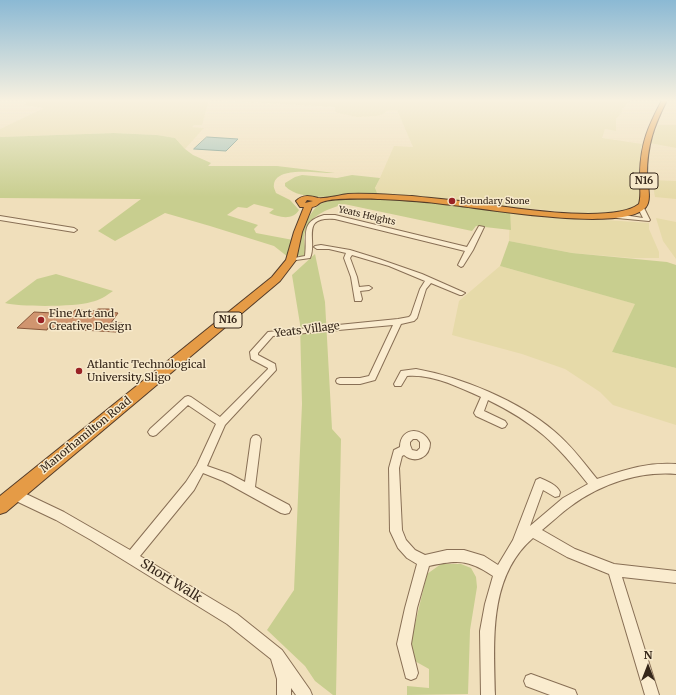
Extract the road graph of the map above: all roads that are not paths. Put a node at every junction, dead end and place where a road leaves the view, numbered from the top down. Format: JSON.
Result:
{"nodes":[{"id":1,"x":649,"y":132,"type":"edge"},
{"id":2,"x":641,"y":208,"type":"junction"},
{"id":3,"x":617,"y":216,"type":"junction"},
{"id":4,"x":0,"y":218,"type":"edge"},
{"id":5,"x":481,"y":227,"type":"dead end"},
{"id":6,"x":74,"y":230,"type":"dead end"},
{"id":7,"x":317,"y":247,"type":"dead end"},
{"id":8,"x":470,"y":250,"type":"junction"},
{"id":9,"x":350,"y":252,"type":"junction"},
{"id":10,"x":291,"y":260,"type":"junction"},
{"id":11,"x":461,"y":265,"type":"dead end"},
{"id":12,"x":429,"y":280,"type":"junction"},
{"id":13,"x":369,"y":288,"type":"dead end"},
{"id":14,"x":357,"y":289,"type":"junction"},
{"id":15,"x":462,"y":293,"type":"dead end"},
{"id":16,"x":358,"y":299,"type":"dead end"},
{"id":17,"x":398,"y":322,"type":"junction"},
{"id":18,"x":340,"y":381,"type":"dead end"},
{"id":19,"x":398,"y":384,"type":"dead end"},
{"id":20,"x":486,"y":395,"type":"junction"},
{"id":21,"x":221,"y":423,"type":"junction"},
{"id":22,"x":502,"y":424,"type":"dead end"},
{"id":23,"x":153,"y":432,"type":"dead end"},
{"id":24,"x":256,"y":439,"type":"dead end"},
{"id":25,"x":406,"y":448,"type":"dead end"},
{"id":26,"x":201,"y":468,"type":"junction"},
{"id":27,"x":676,"y":469,"type":"edge"},
{"id":28,"x":595,"y":485,"type":"junction"},
{"id":29,"x":249,"y":489,"type":"junction"},
{"id":30,"x":555,"y":492,"type":"dead end"},
{"id":31,"x":15,"y":493,"type":"junction"},
{"id":32,"x":0,"y":506,"type":"edge"},
{"id":33,"x":285,"y":509,"type":"dead end"},
{"id":34,"x":533,"y":532,"type":"junction"},
{"id":35,"x":518,"y":543,"type":"junction"},
{"id":36,"x":132,"y":557,"type":"junction"},
{"id":37,"x":424,"y":561,"type":"junction"},
{"id":38,"x":614,"y":570,"type":"junction"},
{"id":39,"x":500,"y":572,"type":"junction"},
{"id":40,"x":676,"y":577,"type":"edge"},
{"id":41,"x":277,"y":655,"type":"junction"},
{"id":42,"x":411,"y":673,"type":"dead end"},
{"id":43,"x":531,"y":680,"type":"dead end"},
{"id":44,"x":284,"y":695,"type":"edge"},
{"id":45,"x":306,"y":695,"type":"edge"},
{"id":46,"x":488,"y":695,"type":"edge"},
{"id":47,"x":570,"y":695,"type":"edge"},
{"id":48,"x":652,"y":695,"type":"edge"}],
"edges":[{"from":1,"to":2,"type":"highway","number":"N16"},
{"from":2,"to":3,"type":"highway","number":"N16"},
{"from":2,"to":3,"type":"street"},
{"from":3,"to":10,"type":"highway","name":"Manorhamilton Road","number":"N16"},
{"from":4,"to":6,"type":"street"},
{"from":5,"to":8,"type":"street"},
{"from":7,"to":9,"type":"street"},
{"from":8,"to":10,"type":"street","name":"Yeats Heights"},
{"from":8,"to":11,"type":"street"},
{"from":9,"to":12,"type":"street"},
{"from":9,"to":14,"type":"street"},
{"from":10,"to":31,"type":"highway","name":"Manorhamilton Road","number":"N16"},
{"from":12,"to":15,"type":"street"},
{"from":12,"to":17,"type":"street","name":"Yeats Village"},
{"from":13,"to":14,"type":"street"},
{"from":14,"to":16,"type":"street"},
{"from":17,"to":18,"type":"street"},
{"from":17,"to":21,"type":"street","name":"Yeats Village"},
{"from":19,"to":20,"type":"street"},
{"from":20,"to":22,"type":"street"},
{"from":20,"to":28,"type":"street"},
{"from":21,"to":23,"type":"street"},
{"from":21,"to":26,"type":"street","name":"Yeats Village"},
{"from":24,"to":29,"type":"street"},
{"from":25,"to":37,"type":"street"},
{"from":26,"to":29,"type":"street"},
{"from":26,"to":36,"type":"street","name":"Yeats Village"},
{"from":27,"to":28,"type":"street"},
{"from":28,"to":34,"type":"street"},
{"from":29,"to":33,"type":"street"},
{"from":30,"to":35,"type":"street"},
{"from":31,"to":32,"type":"highway","name":"Manorhamilton Road","number":"N16"},
{"from":31,"to":36,"type":"street","name":"Short Walk"},
{"from":34,"to":35,"type":"street"},
{"from":34,"to":38,"type":"street"},
{"from":35,"to":39,"type":"street"},
{"from":36,"to":41,"type":"street","name":"Short Walk"},
{"from":37,"to":39,"type":"street"},
{"from":37,"to":42,"type":"street"},
{"from":38,"to":40,"type":"street"},
{"from":38,"to":48,"type":"street"},
{"from":39,"to":46,"type":"street"},
{"from":41,"to":44,"type":"street"},
{"from":41,"to":45,"type":"street","name":"Short Walk"},
{"from":43,"to":47,"type":"street"}]}
